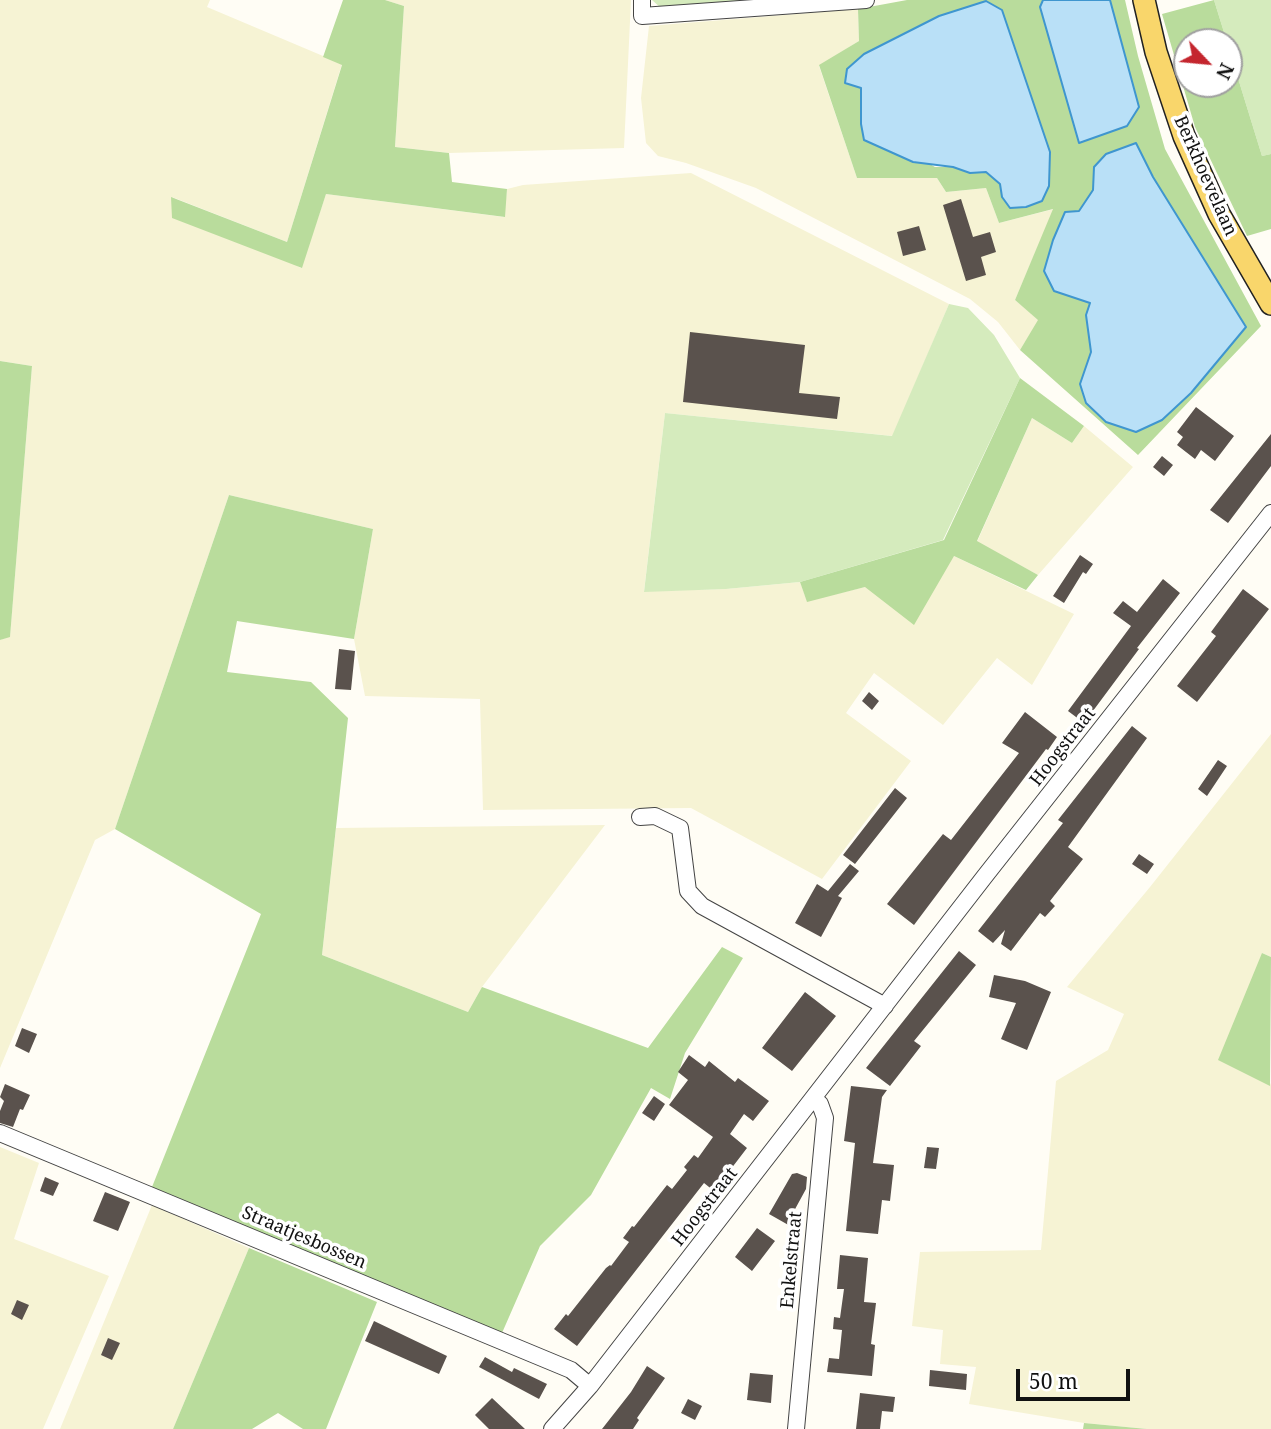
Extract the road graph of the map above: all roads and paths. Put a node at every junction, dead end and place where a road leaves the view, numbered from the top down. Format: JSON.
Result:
{"nodes":[{"id":1,"x":642,"y":0,"type":"edge"},
{"id":2,"x":866,"y":0,"type":"edge"},
{"id":3,"x":1144,"y":0,"type":"edge"},
{"id":4,"x":1271,"y":304,"type":"edge"},
{"id":5,"x":1271,"y":513,"type":"edge"},
{"id":6,"x":640,"y":817,"type":"dead end"},
{"id":7,"x":885,"y":1006,"type":"junction"},
{"id":8,"x":814,"y":1099,"type":"junction"},
{"id":9,"x":0,"y":1133,"type":"edge"},
{"id":10,"x":590,"y":1385,"type":"junction"},
{"id":11,"x":552,"y":1429,"type":"edge"},
{"id":12,"x":796,"y":1429,"type":"edge"}],
"edges":[{"from":1,"to":2,"type":"street"},
{"from":3,"to":4,"type":"main road","name":"Berkhoevelaan"},
{"from":5,"to":7,"type":"street","name":"Hoogstraat"},
{"from":6,"to":7,"type":"street"},
{"from":7,"to":8,"type":"street","name":"Hoogstraat"},
{"from":8,"to":10,"type":"street","name":"Hoogstraat"},
{"from":8,"to":12,"type":"street","name":"Enkelstraat"},
{"from":9,"to":10,"type":"street","name":"Straatjesbossen"},
{"from":10,"to":11,"type":"street","name":"Hoogstraat"}]}
